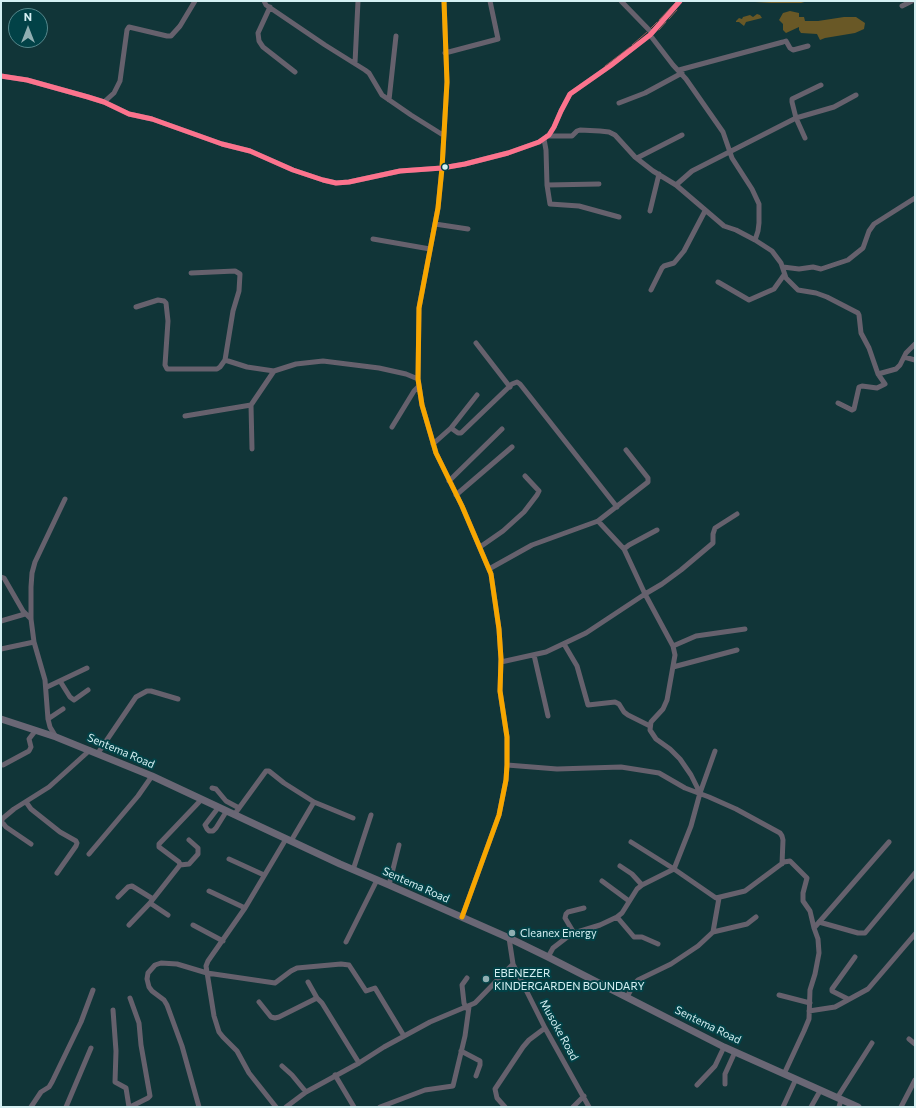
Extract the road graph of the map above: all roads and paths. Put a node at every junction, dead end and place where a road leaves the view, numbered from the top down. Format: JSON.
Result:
{"nodes":[{"id":1,"x":195,"y":1,"type":"edge"},
{"id":2,"x":264,"y":1,"type":"edge"},
{"id":3,"x":358,"y":1,"type":"edge"},
{"id":4,"x":444,"y":1,"type":"edge"},
{"id":5,"x":490,"y":1,"type":"edge"},
{"id":6,"x":621,"y":1,"type":"edge"},
{"id":7,"x":679,"y":1,"type":"edge"},
{"id":8,"x":912,"y":1,"type":"edge"},
{"id":9,"x":902,"y":6,"type":"dead end"},
{"id":10,"x":270,"y":7,"type":"junction"},
{"id":11,"x":651,"y":34,"type":"junction"},
{"id":12,"x":396,"y":36,"type":"dead end"},
{"id":13,"x":808,"y":46,"type":"dead end"},
{"id":14,"x":445,"y":53,"type":"junction"},
{"id":15,"x":355,"y":63,"type":"junction"},
{"id":16,"x":680,"y":71,"type":"junction"},
{"id":17,"x":295,"y":72,"type":"dead end"},
{"id":18,"x":1,"y":76,"type":"edge"},
{"id":19,"x":821,"y":85,"type":"dead end"},
{"id":20,"x":856,"y":95,"type":"dead end"},
{"id":21,"x":389,"y":100,"type":"junction"},
{"id":22,"x":104,"y":102,"type":"junction"},
{"id":23,"x":619,"y":103,"type":"dead end"},
{"id":24,"x":796,"y":118,"type":"junction"},
{"id":25,"x":682,"y":134,"type":"dead end"},
{"id":26,"x":443,"y":136,"type":"junction"},
{"id":27,"x":545,"y":138,"type":"junction"},
{"id":28,"x":805,"y":138,"type":"dead end"},
{"id":29,"x":730,"y":153,"type":"junction"},
{"id":30,"x":637,"y":158,"type":"junction"},
{"id":31,"x":442,"y":168,"type":"junction"},
{"id":32,"x":659,"y":174,"type":"junction"},
{"id":33,"x":599,"y":184,"type":"dead end"},
{"id":34,"x":547,"y":185,"type":"junction"},
{"id":35,"x":676,"y":185,"type":"junction"},
{"id":36,"x":915,"y":198,"type":"edge"},
{"id":37,"x":650,"y":211,"type":"dead end"},
{"id":38,"x":705,"y":211,"type":"junction"},
{"id":39,"x":619,"y":217,"type":"dead end"},
{"id":40,"x":434,"y":224,"type":"junction"},
{"id":41,"x":468,"y":229,"type":"dead end"},
{"id":42,"x":373,"y":239,"type":"dead end"},
{"id":43,"x":755,"y":240,"type":"junction"},
{"id":44,"x":430,"y":250,"type":"junction"},
{"id":45,"x":783,"y":267,"type":"junction"},
{"id":46,"x":191,"y":273,"type":"dead end"},
{"id":47,"x":784,"y":275,"type":"junction"},
{"id":48,"x":718,"y":282,"type":"dead end"},
{"id":49,"x":651,"y":290,"type":"dead end"},
{"id":50,"x":136,"y":306,"type":"dead end"},
{"id":51,"x":476,"y":343,"type":"dead end"},
{"id":52,"x":915,"y":344,"type":"edge"},
{"id":53,"x":904,"y":357,"type":"junction"},
{"id":54,"x":225,"y":360,"type":"junction"},
{"id":55,"x":915,"y":360,"type":"edge"},
{"id":56,"x":274,"y":371,"type":"junction"},
{"id":57,"x":878,"y":374,"type":"junction"},
{"id":58,"x":418,"y":379,"type":"junction"},
{"id":59,"x":418,"y":387,"type":"junction"},
{"id":60,"x":510,"y":387,"type":"junction"},
{"id":61,"x":477,"y":395,"type":"dead end"},
{"id":62,"x":838,"y":403,"type":"dead end"},
{"id":63,"x":251,"y":405,"type":"junction"},
{"id":64,"x":185,"y":416,"type":"dead end"},
{"id":65,"x":392,"y":427,"type":"dead end"},
{"id":66,"x":451,"y":428,"type":"junction"},
{"id":67,"x":502,"y":429,"type":"dead end"},
{"id":68,"x":433,"y":444,"type":"junction"},
{"id":69,"x":512,"y":447,"type":"dead end"},
{"id":70,"x":252,"y":449,"type":"dead end"},
{"id":71,"x":626,"y":450,"type":"dead end"},
{"id":72,"x":525,"y":476,"type":"dead end"},
{"id":73,"x":449,"y":481,"type":"junction"},
{"id":74,"x":456,"y":495,"type":"junction"},
{"id":75,"x":65,"y":499,"type":"dead end"},
{"id":76,"x":617,"y":507,"type":"junction"},
{"id":77,"x":737,"y":514,"type":"dead end"},
{"id":78,"x":598,"y":521,"type":"junction"},
{"id":79,"x":657,"y":530,"type":"dead end"},
{"id":80,"x":480,"y":547,"type":"junction"},
{"id":81,"x":624,"y":549,"type":"junction"},
{"id":82,"x":489,"y":569,"type":"junction"},
{"id":83,"x":1,"y":577,"type":"edge"},
{"id":84,"x":645,"y":594,"type":"junction"},
{"id":85,"x":25,"y":614,"type":"junction"},
{"id":86,"x":31,"y":619,"type":"junction"},
{"id":87,"x":1,"y":622,"type":"edge"},
{"id":88,"x":745,"y":630,"type":"dead end"},
{"id":89,"x":34,"y":642,"type":"junction"},
{"id":90,"x":564,"y":644,"type":"junction"},
{"id":91,"x":673,"y":646,"type":"junction"},
{"id":92,"x":1,"y":648,"type":"edge"},
{"id":93,"x":737,"y":650,"type":"dead end"},
{"id":94,"x":534,"y":655,"type":"junction"},
{"id":95,"x":501,"y":662,"type":"junction"},
{"id":96,"x":673,"y":667,"type":"junction"},
{"id":97,"x":87,"y":668,"type":"dead end"},
{"id":98,"x":60,"y":681,"type":"junction"},
{"id":99,"x":47,"y":687,"type":"junction"},
{"id":100,"x":88,"y":690,"type":"dead end"},
{"id":101,"x":178,"y":698,"type":"dead end"},
{"id":102,"x":63,"y":709,"type":"dead end"},
{"id":103,"x":548,"y":716,"type":"dead end"},
{"id":104,"x":1,"y":719,"type":"edge"},
{"id":105,"x":48,"y":719,"type":"junction"},
{"id":106,"x":650,"y":726,"type":"junction"},
{"id":107,"x":36,"y":730,"type":"junction"},
{"id":108,"x":56,"y":737,"type":"junction"},
{"id":109,"x":90,"y":750,"type":"junction"},
{"id":110,"x":715,"y":751,"type":"dead end"},
{"id":111,"x":98,"y":753,"type":"junction"},
{"id":112,"x":3,"y":765,"type":"dead end"},
{"id":113,"x":507,"y":765,"type":"junction"},
{"id":114,"x":152,"y":776,"type":"junction"},
{"id":115,"x":212,"y":788,"type":"dead end"},
{"id":116,"x":700,"y":794,"type":"junction"},
{"id":117,"x":201,"y":800,"type":"junction"},
{"id":118,"x":26,"y":802,"type":"junction"},
{"id":119,"x":314,"y":802,"type":"junction"},
{"id":120,"x":218,"y":808,"type":"junction"},
{"id":121,"x":239,"y":808,"type":"junction"},
{"id":122,"x":226,"y":812,"type":"junction"},
{"id":123,"x":234,"y":815,"type":"junction"},
{"id":124,"x":371,"y":815,"type":"dead end"},
{"id":125,"x":353,"y":818,"type":"dead end"},
{"id":126,"x":189,"y":840,"type":"dead end"},
{"id":127,"x":288,"y":840,"type":"junction"},
{"id":128,"x":631,"y":842,"type":"dead end"},
{"id":129,"x":889,"y":842,"type":"dead end"},
{"id":130,"x":30,"y":844,"type":"dead end"},
{"id":131,"x":399,"y":845,"type":"dead end"},
{"id":132,"x":89,"y":854,"type":"dead end"},
{"id":133,"x":229,"y":859,"type":"dead end"},
{"id":134,"x":782,"y":864,"type":"junction"},
{"id":135,"x":180,"y":865,"type":"junction"},
{"id":136,"x":620,"y":866,"type":"dead end"},
{"id":137,"x":674,"y":869,"type":"junction"},
{"id":138,"x":353,"y":870,"type":"junction"},
{"id":139,"x":57,"y":873,"type":"dead end"},
{"id":140,"x":915,"y":873,"type":"edge"},
{"id":141,"x":264,"y":875,"type":"junction"},
{"id":142,"x":377,"y":880,"type":"junction"},
{"id":143,"x":602,"y":881,"type":"dead end"},
{"id":144,"x":390,"y":885,"type":"junction"},
{"id":145,"x":642,"y":885,"type":"junction"},
{"id":146,"x":209,"y":891,"type":"dead end"},
{"id":147,"x":118,"y":897,"type":"dead end"},
{"id":148,"x":719,"y":898,"type":"junction"},
{"id":149,"x":151,"y":901,"type":"junction"},
{"id":150,"x":629,"y":901,"type":"junction"},
{"id":151,"x":245,"y":908,"type":"junction"},
{"id":152,"x":584,"y":908,"type":"dead end"},
{"id":153,"x":168,"y":915,"type":"dead end"},
{"id":154,"x":462,"y":917,"type":"junction"},
{"id":155,"x":617,"y":917,"type":"junction"},
{"id":156,"x":756,"y":917,"type":"dead end"},
{"id":157,"x":819,"y":922,"type":"junction"},
{"id":158,"x":129,"y":925,"type":"dead end"},
{"id":159,"x":193,"y":925,"type":"dead end"},
{"id":160,"x":814,"y":928,"type":"junction"},
{"id":161,"x":713,"y":932,"type":"junction"},
{"id":162,"x":574,"y":933,"type":"junction"},
{"id":163,"x":915,"y":934,"type":"edge"},
{"id":164,"x":509,"y":938,"type":"junction"},
{"id":165,"x":223,"y":941,"type":"junction"},
{"id":166,"x":346,"y":942,"type":"dead end"},
{"id":167,"x":658,"y":944,"type":"dead end"},
{"id":168,"x":548,"y":957,"type":"junction"},
{"id":169,"x":856,"y":957,"type":"dead end"},
{"id":170,"x":513,"y":964,"type":"junction"},
{"id":171,"x":207,"y":973,"type":"junction"},
{"id":172,"x":467,"y":978,"type":"dead end"},
{"id":173,"x":308,"y":982,"type":"dead end"},
{"id":174,"x":93,"y":990,"type":"dead end"},
{"id":175,"x":779,"y":995,"type":"dead end"},
{"id":176,"x":627,"y":997,"type":"junction"},
{"id":177,"x":130,"y":998,"type":"dead end"},
{"id":178,"x":318,"y":998,"type":"junction"},
{"id":179,"x":848,"y":999,"type":"junction"},
{"id":180,"x":260,"y":1002,"type":"dead end"},
{"id":181,"x":810,"y":1003,"type":"junction"},
{"id":182,"x":467,"y":1007,"type":"junction"},
{"id":183,"x":113,"y":1010,"type":"dead end"},
{"id":184,"x":809,"y":1011,"type":"junction"},
{"id":185,"x":545,"y":1028,"type":"junction"},
{"id":186,"x":404,"y":1036,"type":"junction"},
{"id":187,"x":909,"y":1039,"type":"dead end"},
{"id":188,"x":872,"y":1043,"type":"dead end"},
{"id":189,"x":915,"y":1044,"type":"edge"},
{"id":190,"x":724,"y":1047,"type":"junction"},
{"id":191,"x":91,"y":1048,"type":"dead end"},
{"id":192,"x":462,"y":1051,"type":"junction"},
{"id":193,"x":735,"y":1052,"type":"junction"},
{"id":194,"x":359,"y":1063,"type":"junction"},
{"id":195,"x":282,"y":1066,"type":"dead end"},
{"id":196,"x":784,"y":1074,"type":"junction"},
{"id":197,"x":335,"y":1075,"type":"junction"},
{"id":198,"x":476,"y":1076,"type":"dead end"},
{"id":199,"x":796,"y":1079,"type":"junction"},
{"id":200,"x":915,"y":1080,"type":"edge"},
{"id":201,"x":697,"y":1084,"type":"dead end"},
{"id":202,"x":725,"y":1084,"type":"dead end"},
{"id":203,"x":820,"y":1091,"type":"junction"},
{"id":204,"x":306,"y":1092,"type":"junction"},
{"id":205,"x":584,"y":1096,"type":"junction"},
{"id":206,"x":839,"y":1102,"type":"edge"},
{"id":207,"x":293,"y":1105,"type":"edge"},
{"id":208,"x":31,"y":1107,"type":"edge"},
{"id":209,"x":66,"y":1107,"type":"edge"},
{"id":210,"x":130,"y":1107,"type":"edge"},
{"id":211,"x":199,"y":1107,"type":"edge"},
{"id":212,"x":276,"y":1107,"type":"edge"},
{"id":213,"x":286,"y":1107,"type":"edge"},
{"id":214,"x":354,"y":1107,"type":"edge"},
{"id":215,"x":380,"y":1107,"type":"edge"},
{"id":216,"x":505,"y":1107,"type":"edge"},
{"id":217,"x":573,"y":1107,"type":"edge"},
{"id":218,"x":589,"y":1107,"type":"edge"},
{"id":219,"x":783,"y":1107,"type":"edge"},
{"id":220,"x":811,"y":1107,"type":"edge"},
{"id":221,"x":858,"y":1107,"type":"edge"},
{"id":222,"x":901,"y":1107,"type":"edge"}],
"edges":[{"from":1,"to":22,"type":"street"},
{"from":2,"to":10,"type":"street"},
{"from":3,"to":15,"type":"street"},
{"from":4,"to":14,"type":"street"},
{"from":5,"to":14,"type":"street"},
{"from":6,"to":11,"type":"street"},
{"from":7,"to":11,"type":"street"},
{"from":8,"to":9,"type":"street"},
{"from":10,"to":15,"type":"street"},
{"from":10,"to":17,"type":"street"},
{"from":11,"to":16,"type":"street"},
{"from":11,"to":27,"type":"street"},
{"from":12,"to":21,"type":"street"},
{"from":13,"to":16,"type":"street"},
{"from":14,"to":26,"type":"street"},
{"from":15,"to":21,"type":"street"},
{"from":16,"to":23,"type":"street"},
{"from":16,"to":29,"type":"street"},
{"from":18,"to":22,"type":"street"},
{"from":19,"to":24,"type":"street"},
{"from":20,"to":24,"type":"street"},
{"from":21,"to":26,"type":"street"},
{"from":22,"to":31,"type":"street"},
{"from":24,"to":28,"type":"street"},
{"from":24,"to":29,"type":"street"},
{"from":25,"to":30,"type":"street"},
{"from":26,"to":31,"type":"street"},
{"from":27,"to":30,"type":"street"},
{"from":27,"to":31,"type":"street"},
{"from":27,"to":34,"type":"street"},
{"from":29,"to":35,"type":"street"},
{"from":29,"to":43,"type":"street"},
{"from":30,"to":32,"type":"street"},
{"from":31,"to":40,"type":"street"},
{"from":32,"to":35,"type":"street"},
{"from":32,"to":37,"type":"street"},
{"from":33,"to":34,"type":"street"},
{"from":34,"to":39,"type":"street"},
{"from":35,"to":38,"type":"street"},
{"from":36,"to":45,"type":"street"},
{"from":38,"to":43,"type":"street"},
{"from":38,"to":49,"type":"street"},
{"from":40,"to":41,"type":"street"},
{"from":40,"to":44,"type":"street"},
{"from":42,"to":44,"type":"street"},
{"from":43,"to":45,"type":"street"},
{"from":44,"to":58,"type":"street"},
{"from":45,"to":47,"type":"street"},
{"from":46,"to":54,"type":"street"},
{"from":47,"to":48,"type":"street"},
{"from":47,"to":57,"type":"street"},
{"from":50,"to":54,"type":"street"},
{"from":51,"to":60,"type":"street"},
{"from":52,"to":53,"type":"street"},
{"from":53,"to":55,"type":"street"},
{"from":53,"to":57,"type":"street"},
{"from":54,"to":56,"type":"street"},
{"from":56,"to":58,"type":"street"},
{"from":56,"to":63,"type":"street"},
{"from":57,"to":62,"type":"street"},
{"from":58,"to":59,"type":"street"},
{"from":59,"to":65,"type":"street"},
{"from":59,"to":68,"type":"street"},
{"from":60,"to":66,"type":"street"},
{"from":60,"to":76,"type":"street"},
{"from":61,"to":66,"type":"street"},
{"from":63,"to":64,"type":"street"},
{"from":63,"to":70,"type":"street"},
{"from":66,"to":68,"type":"street"},
{"from":67,"to":73,"type":"street"},
{"from":68,"to":73,"type":"street"},
{"from":69,"to":74,"type":"street"},
{"from":71,"to":76,"type":"street"},
{"from":72,"to":80,"type":"street"},
{"from":73,"to":74,"type":"street"},
{"from":74,"to":80,"type":"street"},
{"from":75,"to":86,"type":"street"},
{"from":76,"to":78,"type":"street"},
{"from":77,"to":84,"type":"street"},
{"from":78,"to":81,"type":"street"},
{"from":78,"to":82,"type":"street"},
{"from":79,"to":81,"type":"street"},
{"from":80,"to":82,"type":"street"},
{"from":81,"to":84,"type":"street"},
{"from":82,"to":95,"type":"street"},
{"from":83,"to":85,"type":"street"},
{"from":84,"to":90,"type":"street"},
{"from":84,"to":91,"type":"street"},
{"from":85,"to":86,"type":"street"},
{"from":85,"to":87,"type":"street"},
{"from":86,"to":89,"type":"street"},
{"from":88,"to":91,"type":"street"},
{"from":89,"to":92,"type":"street"},
{"from":89,"to":99,"type":"street"},
{"from":90,"to":94,"type":"street"},
{"from":90,"to":106,"type":"street"},
{"from":91,"to":96,"type":"street"},
{"from":93,"to":96,"type":"street"},
{"from":94,"to":95,"type":"street"},
{"from":94,"to":103,"type":"street"},
{"from":95,"to":113,"type":"street"},
{"from":96,"to":106,"type":"street"},
{"from":97,"to":98,"type":"street"},
{"from":98,"to":99,"type":"street"},
{"from":98,"to":100,"type":"street"},
{"from":99,"to":105,"type":"street"},
{"from":101,"to":111,"type":"street"},
{"from":102,"to":105,"type":"street"},
{"from":104,"to":107,"type":"main road","name":"Sentema Road"},
{"from":105,"to":108,"type":"street"},
{"from":106,"to":116,"type":"street"},
{"from":107,"to":108,"type":"main road","name":"Sentema Road"},
{"from":107,"to":112,"type":"street"},
{"from":108,"to":109,"type":"main road","name":"Sentema Road"},
{"from":109,"to":111,"type":"main road","name":"Sentema Road"},
{"from":109,"to":118,"type":"street"},
{"from":110,"to":116,"type":"street"},
{"from":111,"to":114,"type":"main road","name":"Sentema Road"},
{"from":113,"to":116,"type":"street"},
{"from":113,"to":154,"type":"street"},
{"from":114,"to":117,"type":"main road","name":"Sentema Road"},
{"from":114,"to":132,"type":"street"},
{"from":115,"to":121,"type":"street"},
{"from":116,"to":134,"type":"street"},
{"from":116,"to":137,"type":"street"},
{"from":117,"to":120,"type":"main road","name":"Sentema Road"},
{"from":117,"to":135,"type":"street"},
{"from":118,"to":130,"type":"street"},
{"from":118,"to":139,"type":"street"},
{"from":119,"to":121,"type":"street"},
{"from":119,"to":125,"type":"street"},
{"from":119,"to":127,"type":"street"},
{"from":120,"to":122,"type":"main road","name":"Sentema Road"},
{"from":120,"to":122,"type":"street"},
{"from":121,"to":123,"type":"street"},
{"from":122,"to":123,"type":"main road","name":"Sentema Road"},
{"from":123,"to":127,"type":"main road","name":"Sentema Road"},
{"from":124,"to":138,"type":"street"},
{"from":126,"to":135,"type":"street"},
{"from":127,"to":138,"type":"main road","name":"Sentema Road"},
{"from":127,"to":141,"type":"street"},
{"from":128,"to":137,"type":"street"},
{"from":129,"to":157,"type":"street"},
{"from":131,"to":144,"type":"street"},
{"from":133,"to":141,"type":"street"},
{"from":134,"to":148,"type":"street"},
{"from":134,"to":160,"type":"street"},
{"from":135,"to":149,"type":"street"},
{"from":136,"to":145,"type":"street"},
{"from":137,"to":145,"type":"street"},
{"from":137,"to":148,"type":"street"},
{"from":138,"to":142,"type":"main road","name":"Sentema Road"},
{"from":140,"to":157,"type":"street"},
{"from":141,"to":151,"type":"street"},
{"from":142,"to":144,"type":"main road","name":"Sentema Road"},
{"from":142,"to":166,"type":"street"},
{"from":143,"to":150,"type":"street"},
{"from":144,"to":154,"type":"main road","name":"Sentema Road"},
{"from":145,"to":150,"type":"street"},
{"from":146,"to":151,"type":"street"},
{"from":147,"to":149,"type":"street"},
{"from":148,"to":161,"type":"street"},
{"from":149,"to":153,"type":"street"},
{"from":149,"to":158,"type":"street"},
{"from":150,"to":155,"type":"street"},
{"from":151,"to":165,"type":"street"},
{"from":152,"to":162,"type":"street"},
{"from":154,"to":164,"type":"main road","name":"Sentema Road"},
{"from":155,"to":162,"type":"street"},
{"from":155,"to":167,"type":"street"},
{"from":156,"to":161,"type":"street"},
{"from":157,"to":160,"type":"street"},
{"from":159,"to":165,"type":"street"},
{"from":160,"to":181,"type":"street"},
{"from":161,"to":176,"type":"street"},
{"from":162,"to":168,"type":"street"},
{"from":163,"to":179,"type":"street"},
{"from":164,"to":168,"type":"main road","name":"Sentema Road"},
{"from":164,"to":170,"type":"street","name":"Musoke Road"},
{"from":165,"to":171,"type":"street"},
{"from":168,"to":176,"type":"main road","name":"Sentema Road"},
{"from":169,"to":179,"type":"street"},
{"from":170,"to":182,"type":"street"},
{"from":170,"to":185,"type":"street","name":"Musoke Road"},
{"from":171,"to":186,"type":"street"},
{"from":171,"to":211,"type":"street"},
{"from":171,"to":212,"type":"street"},
{"from":172,"to":182,"type":"street"},
{"from":173,"to":178,"type":"street"},
{"from":174,"to":208,"type":"street"},
{"from":175,"to":181,"type":"street"},
{"from":176,"to":190,"type":"main road","name":"Sentema Road"},
{"from":177,"to":210,"type":"street"},
{"from":178,"to":180,"type":"street"},
{"from":178,"to":194,"type":"street"},
{"from":179,"to":184,"type":"street"},
{"from":181,"to":184,"type":"street"},
{"from":182,"to":186,"type":"street"},
{"from":182,"to":192,"type":"street"},
{"from":183,"to":210,"type":"street"},
{"from":184,"to":196,"type":"street"},
{"from":185,"to":205,"type":"street","name":"Musoke Road"},
{"from":185,"to":216,"type":"street"},
{"from":186,"to":194,"type":"street"},
{"from":187,"to":189,"type":"street"},
{"from":188,"to":206,"type":"street"},
{"from":190,"to":193,"type":"main road","name":"Sentema Road"},
{"from":190,"to":201,"type":"street"},
{"from":191,"to":209,"type":"street"},
{"from":192,"to":198,"type":"street"},
{"from":192,"to":215,"type":"street"},
{"from":193,"to":196,"type":"main road","name":"Sentema Road"},
{"from":193,"to":202,"type":"street"},
{"from":194,"to":197,"type":"street"},
{"from":195,"to":204,"type":"street"},
{"from":196,"to":199,"type":"main road","name":"Sentema Road"},
{"from":197,"to":204,"type":"street"},
{"from":197,"to":214,"type":"street"},
{"from":199,"to":203,"type":"main road","name":"Sentema Road"},
{"from":199,"to":219,"type":"street"},
{"from":200,"to":222,"type":"street"},
{"from":203,"to":206,"type":"main road","name":"Sentema Road"},
{"from":203,"to":220,"type":"street"},
{"from":204,"to":207,"type":"street"},
{"from":205,"to":217,"type":"street"},
{"from":205,"to":218,"type":"street","name":"Musoke Road"},
{"from":206,"to":221,"type":"main road","name":"Sentema Road"},
{"from":207,"to":213,"type":"street"}]}
